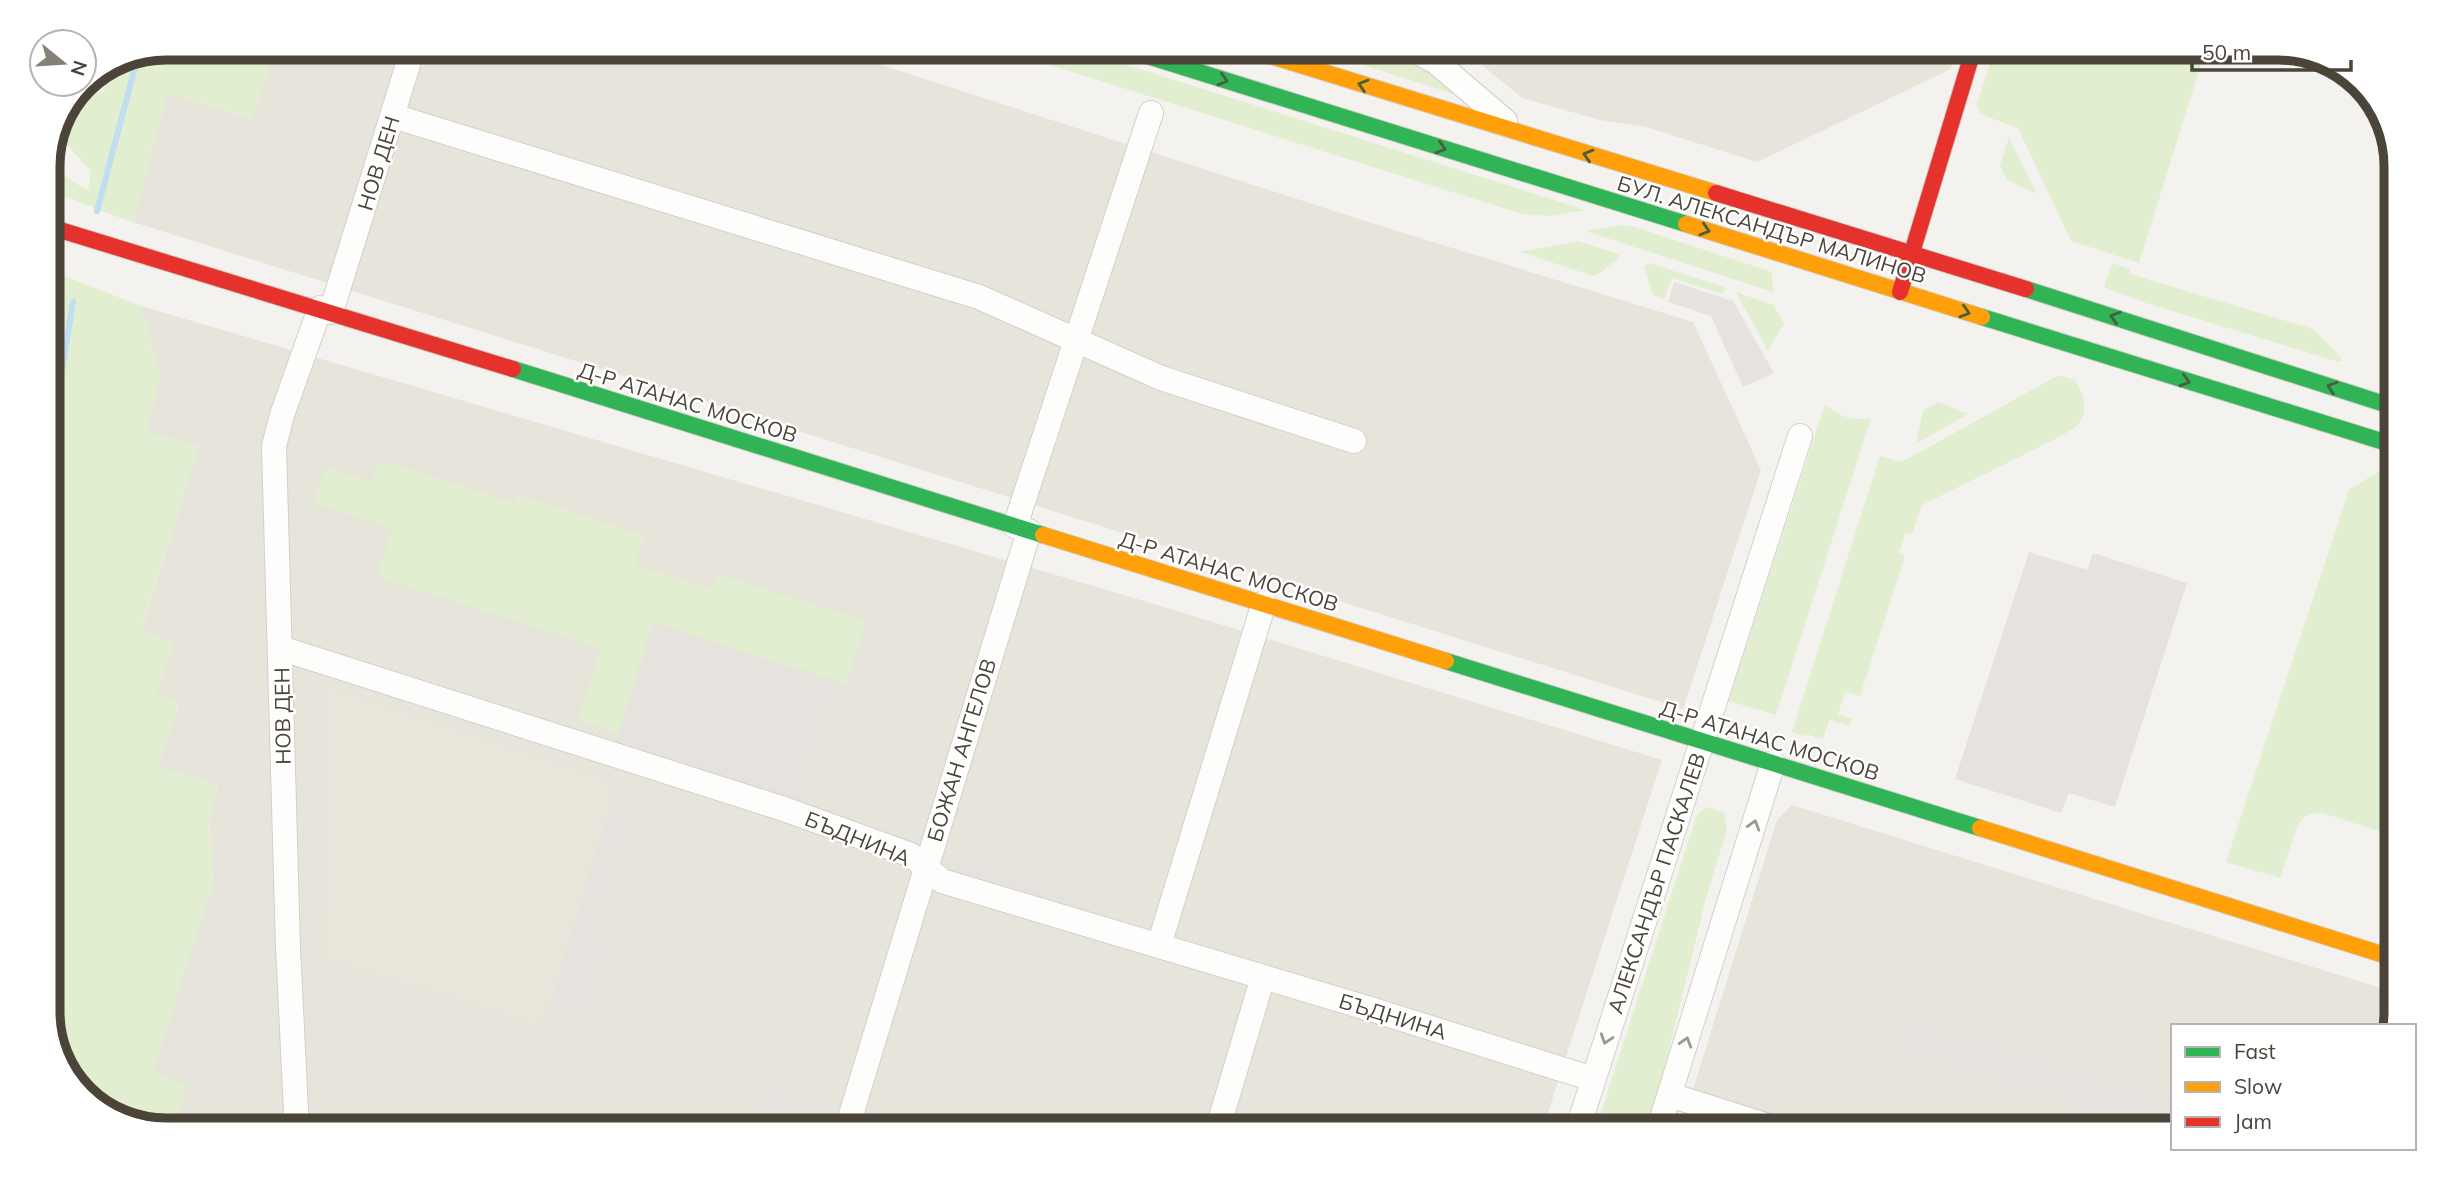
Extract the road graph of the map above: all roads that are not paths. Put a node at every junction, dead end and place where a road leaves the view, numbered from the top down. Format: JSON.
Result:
{"nodes":[{"id":1,"x":410,"y":60,"type":"edge"},
{"id":2,"x":1160,"y":60,"type":"edge"},
{"id":3,"x":1284,"y":60,"type":"edge"},
{"id":4,"x":1432,"y":60,"type":"edge"},
{"id":5,"x":1970,"y":60,"type":"edge"},
{"id":6,"x":1151,"y":113,"type":"dead end"},
{"id":7,"x":393,"y":116,"type":"junction"},
{"id":8,"x":1522,"y":135,"type":"junction"},
{"id":9,"x":60,"y":230,"type":"edge"},
{"id":10,"x":1911,"y":254,"type":"junction"},
{"id":11,"x":1899,"y":292,"type":"junction"},
{"id":12,"x":326,"y":310,"type":"junction"},
{"id":13,"x":1074,"y":341,"type":"junction"},
{"id":14,"x":2384,"y":404,"type":"edge"},
{"id":15,"x":1800,"y":436,"type":"dead end"},
{"id":16,"x":1354,"y":441,"type":"dead end"},
{"id":17,"x":2384,"y":442,"type":"edge"},
{"id":18,"x":1022,"y":528,"type":"junction"},
{"id":19,"x":1264,"y":603,"type":"junction"},
{"id":20,"x":280,"y":648,"type":"junction"},
{"id":21,"x":1702,"y":741,"type":"junction"},
{"id":22,"x":1773,"y":763,"type":"junction"},
{"id":23,"x":926,"y":868,"type":"junction"},
{"id":24,"x":1159,"y":945,"type":"junction"},
{"id":25,"x":2384,"y":955,"type":"edge"},
{"id":26,"x":1263,"y":977,"type":"junction"},
{"id":27,"x":1593,"y":1079,"type":"junction"},
{"id":28,"x":1670,"y":1095,"type":"junction"},
{"id":29,"x":296,"y":1118,"type":"edge"},
{"id":30,"x":850,"y":1118,"type":"edge"},
{"id":31,"x":1221,"y":1118,"type":"edge"},
{"id":32,"x":1581,"y":1118,"type":"edge"},
{"id":33,"x":1662,"y":1118,"type":"edge"},
{"id":34,"x":1743,"y":1118,"type":"edge"}],
"edges":[{"from":1,"to":7,"type":"street","name":"НОВ ДЕН"},
{"from":2,"to":11,"type":"street","name":"БУЛ. АЛЕКСАНДЪР МАЛИНОВ","one_way":true},
{"from":8,"to":3,"type":"street","name":"БУЛ. АЛЕКСАНДЪР МАЛИНОВ","one_way":true},
{"from":4,"to":8,"type":"street"},
{"from":5,"to":10,"type":"street"},
{"from":6,"to":13,"type":"street","name":"БОЖАН АНГЕЛОВ"},
{"from":7,"to":12,"type":"street","name":"НОВ ДЕН"},
{"from":7,"to":13,"type":"street"},
{"from":10,"to":8,"type":"street","name":"БУЛ. АЛЕКСАНДЪР МАЛИНОВ","one_way":true},
{"from":9,"to":12,"type":"street","name":"Д-Р АТАНАС МОСКОВ"},
{"from":10,"to":11,"type":"street"},
{"from":14,"to":10,"type":"street","name":"БУЛ. АЛЕКСАНДЪР МАЛИНОВ","one_way":true},
{"from":11,"to":17,"type":"street","name":"БУЛ. АЛЕКСАНДЪР МАЛИНОВ","one_way":true},
{"from":12,"to":18,"type":"street","name":"Д-Р АТАНАС МОСКОВ"},
{"from":12,"to":20,"type":"street","name":"НОВ ДЕН"},
{"from":13,"to":16,"type":"street"},
{"from":13,"to":18,"type":"street","name":"БОЖАН АНГЕЛОВ"},
{"from":15,"to":21,"type":"street","name":"АЛЕКСАНДЪР ПАСКАЛЕВ"},
{"from":18,"to":19,"type":"street","name":"Д-Р АТАНАС МОСКОВ"},
{"from":18,"to":23,"type":"street","name":"БОЖАН АНГЕЛОВ"},
{"from":19,"to":21,"type":"street","name":"Д-Р АТАНАС МОСКОВ"},
{"from":19,"to":24,"type":"street"},
{"from":20,"to":23,"type":"street","name":"БЪДНИНА"},
{"from":20,"to":29,"type":"street","name":"НОВ ДЕН"},
{"from":21,"to":22,"type":"street","name":"Д-Р АТАНАС МОСКОВ"},
{"from":21,"to":27,"type":"street","name":"АЛЕКСАНДЪР ПАСКАЛЕВ","one_way":true},
{"from":22,"to":25,"type":"street","name":"Д-Р АТАНАС МОСКОВ"},
{"from":28,"to":22,"type":"street","one_way":true},
{"from":23,"to":24,"type":"street","name":"БЪДНИНА"},
{"from":23,"to":30,"type":"street","name":"БОЖАН АНГЕЛОВ"},
{"from":24,"to":26,"type":"street","name":"БЪДНИНА"},
{"from":26,"to":27,"type":"street","name":"БЪДНИНА"},
{"from":26,"to":31,"type":"street"},
{"from":27,"to":32,"type":"street","name":"АЛЕКСАНДЪР ПАСКАЛЕВ"},
{"from":28,"to":33,"type":"street"},
{"from":28,"to":34,"type":"street"}]}
